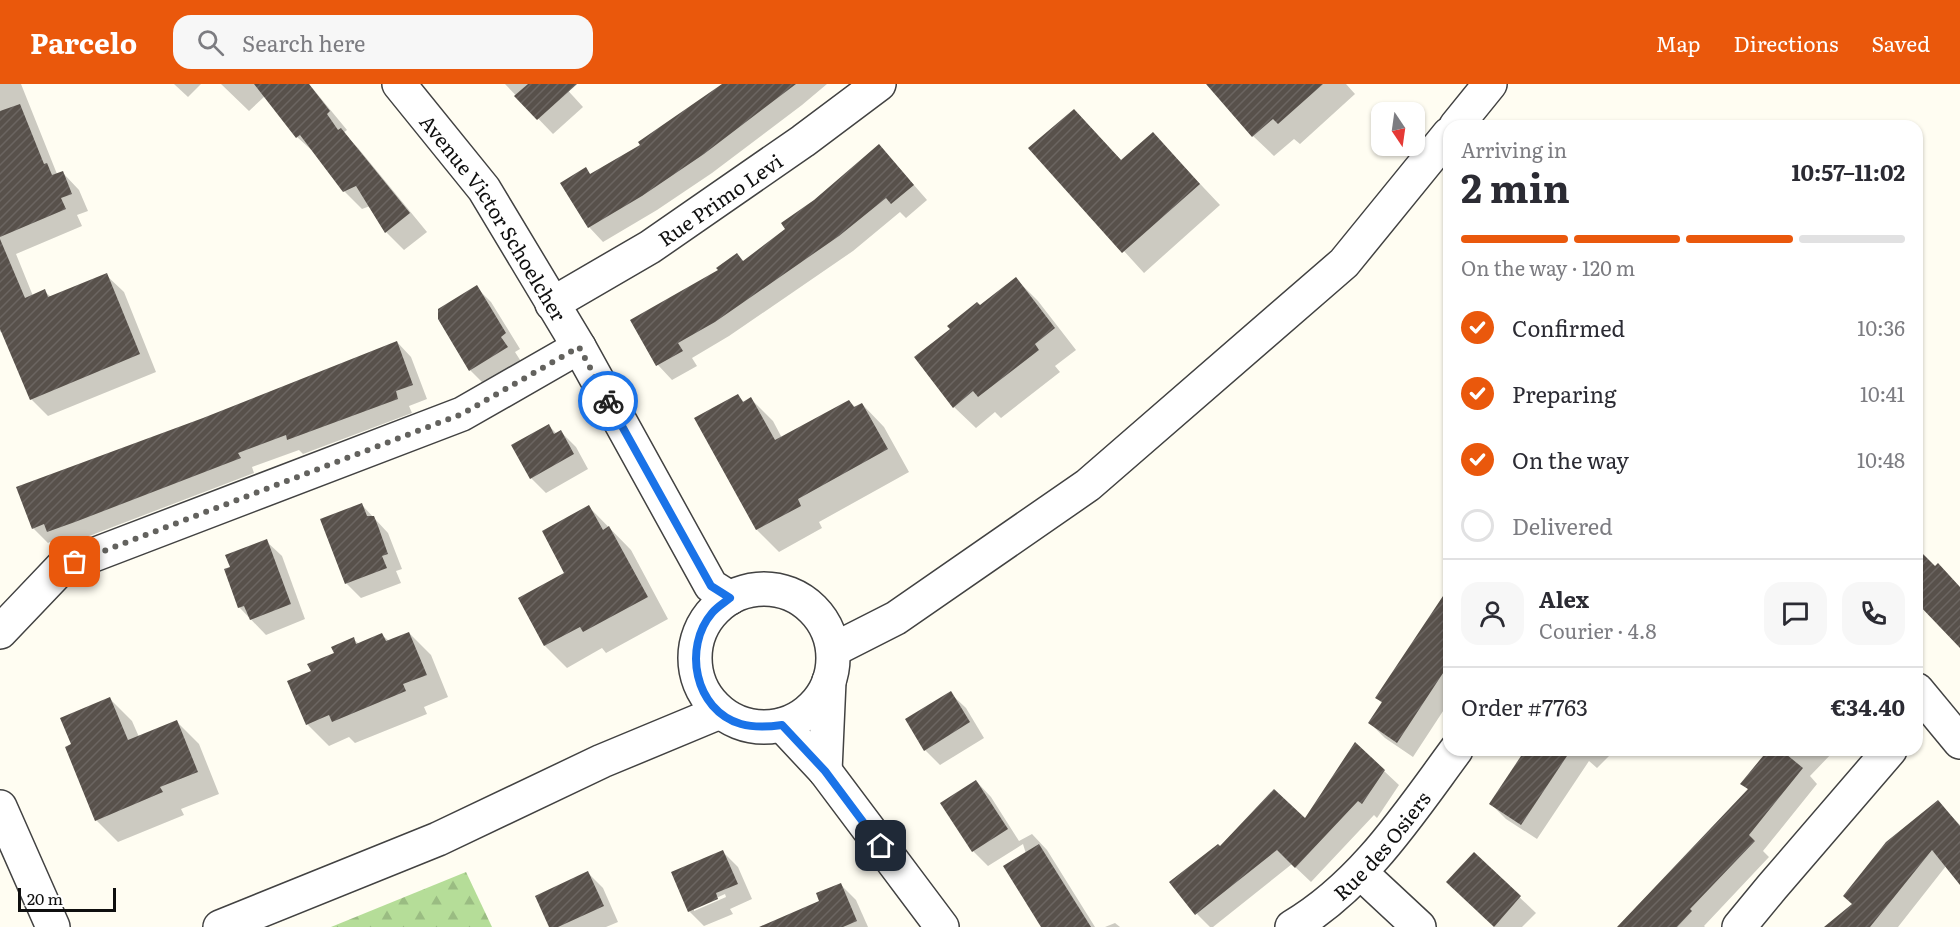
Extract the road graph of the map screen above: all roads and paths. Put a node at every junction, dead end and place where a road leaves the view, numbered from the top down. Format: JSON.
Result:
{"nodes":[{"id":1,"x":399,"y":84,"type":"edge"},
{"id":2,"x":879,"y":84,"type":"edge"},
{"id":3,"x":1490,"y":84,"type":"edge"},
{"id":4,"x":1461,"y":120,"type":"edge"},
{"id":5,"x":1443,"y":141,"type":"edge"},
{"id":6,"x":552,"y":304,"type":"junction"},
{"id":7,"x":579,"y":347,"type":"junction"},
{"id":8,"x":730,"y":598,"type":"junction"},
{"id":9,"x":0,"y":632,"type":"edge"},
{"id":10,"x":831,"y":666,"type":"junction"},
{"id":11,"x":1923,"y":706,"type":"edge"},
{"id":12,"x":720,"y":712,"type":"junction"},
{"id":13,"x":782,"y":725,"type":"junction"},
{"id":14,"x":1960,"y":742,"type":"edge"},
{"id":15,"x":1452,"y":756,"type":"edge"},
{"id":16,"x":1885,"y":756,"type":"edge"},
{"id":17,"x":825,"y":771,"type":"junction"},
{"id":18,"x":0,"y":807,"type":"edge"},
{"id":19,"x":1361,"y":873,"type":"junction"},
{"id":20,"x":53,"y":927,"type":"edge"},
{"id":21,"x":220,"y":927,"type":"edge"},
{"id":22,"x":942,"y":927,"type":"edge"},
{"id":23,"x":1292,"y":927,"type":"edge"},
{"id":24,"x":1419,"y":927,"type":"edge"},
{"id":25,"x":1739,"y":927,"type":"edge"}],
"edges":[{"from":1,"to":6,"type":"street","name":"Avenue Victor Schoelcher"},
{"from":2,"to":6,"type":"street","name":"Rue Primo Levi"},
{"from":3,"to":4,"type":"street"},
{"from":5,"to":10,"type":"street"},
{"from":6,"to":7,"type":"street","name":"Avenue Victor Schoelcher"},
{"from":7,"to":8,"type":"street","name":"Avenue Victor Schoelcher"},
{"from":7,"to":9,"type":"street"},
{"from":8,"to":10,"type":"street"},
{"from":8,"to":12,"type":"street"},
{"from":10,"to":13,"type":"street"},
{"from":10,"to":17,"type":"street"},
{"from":11,"to":14,"type":"street"},
{"from":12,"to":13,"type":"street"},
{"from":12,"to":21,"type":"street"},
{"from":13,"to":17,"type":"street"},
{"from":15,"to":19,"type":"street","name":"Rue des Osiers"},
{"from":16,"to":25,"type":"street"},
{"from":17,"to":22,"type":"street"},
{"from":18,"to":20,"type":"street"},
{"from":19,"to":23,"type":"street","name":"Rue des Osiers"},
{"from":19,"to":24,"type":"street"}]}
